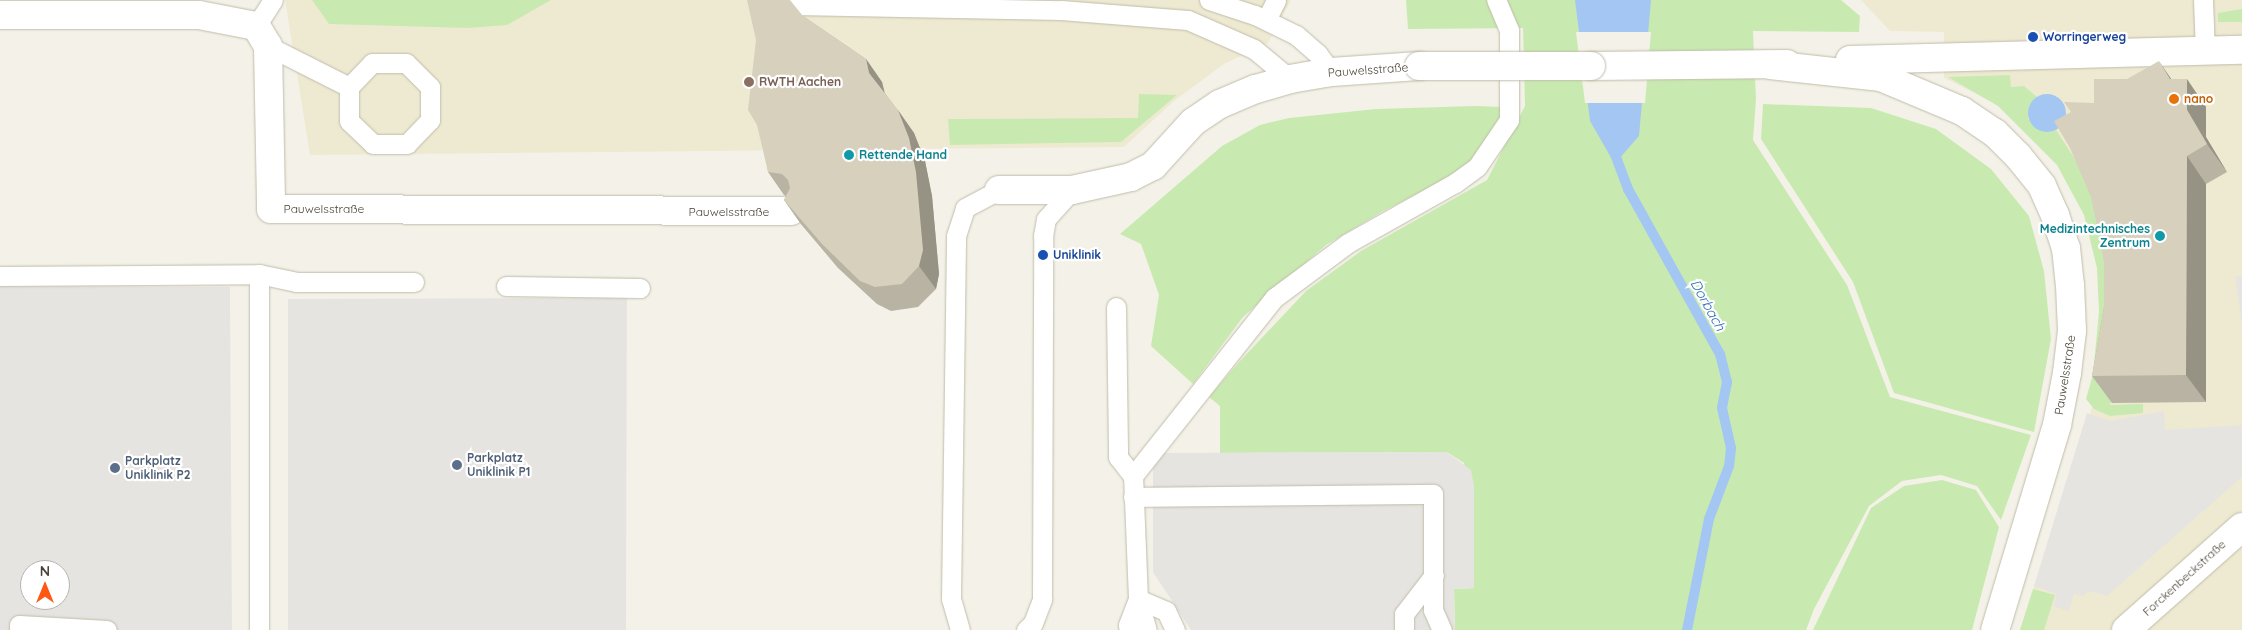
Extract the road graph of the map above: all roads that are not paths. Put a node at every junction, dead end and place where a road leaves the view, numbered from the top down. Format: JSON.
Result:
{"nodes":[{"id":1,"x":273,"y":0,"type":"edge"},
{"id":2,"x":1209,"y":0,"type":"edge"},
{"id":3,"x":1276,"y":0,"type":"edge"},
{"id":4,"x":1496,"y":0,"type":"edge"},
{"id":5,"x":2204,"y":0,"type":"edge"},
{"id":6,"x":794,"y":5,"type":"edge"},
{"id":7,"x":0,"y":15,"type":"edge"},
{"id":8,"x":1266,"y":20,"type":"junction"},
{"id":9,"x":262,"y":36,"type":"junction"},
{"id":10,"x":2242,"y":50,"type":"edge"},
{"id":11,"x":2205,"y":51,"type":"junction"},
{"id":12,"x":1767,"y":65,"type":"junction"},
{"id":13,"x":1331,"y":72,"type":"junction"},
{"id":14,"x":1290,"y":79,"type":"junction"},
{"id":15,"x":349,"y":87,"type":"junction"},
{"id":16,"x":999,"y":190,"type":"joint"},
{"id":17,"x":1072,"y":190,"type":"junction"},
{"id":18,"x":791,"y":211,"type":"edge"},
{"id":19,"x":259,"y":274,"type":"junction"},
{"id":20,"x":0,"y":276,"type":"edge"},
{"id":21,"x":414,"y":282,"type":"dead end"},
{"id":22,"x":506,"y":286,"type":"dead end"},
{"id":23,"x":640,"y":288,"type":"dead end"},
{"id":24,"x":1116,"y":307,"type":"dead end"},
{"id":25,"x":1133,"y":476,"type":"junction"},
{"id":26,"x":1133,"y":497,"type":"junction"},
{"id":27,"x":2242,"y":527,"type":"edge"},
{"id":28,"x":1434,"y":575,"type":"junction"},
{"id":29,"x":1138,"y":599,"type":"junction"},
{"id":30,"x":1433,"y":610,"type":"junction"},
{"id":31,"x":19,"y":628,"type":"edge"},
{"id":32,"x":107,"y":630,"type":"edge"},
{"id":33,"x":259,"y":630,"type":"edge"},
{"id":34,"x":960,"y":630,"type":"edge"},
{"id":35,"x":1026,"y":630,"type":"edge"},
{"id":36,"x":1129,"y":630,"type":"edge"},
{"id":37,"x":1147,"y":630,"type":"edge"},
{"id":38,"x":1175,"y":630,"type":"edge"},
{"id":39,"x":1404,"y":630,"type":"edge"},
{"id":40,"x":1428,"y":630,"type":"edge"},
{"id":41,"x":1442,"y":630,"type":"edge"},
{"id":42,"x":1995,"y":630,"type":"edge"},
{"id":43,"x":2126,"y":630,"type":"edge"}],
"edges":[{"from":1,"to":9,"type":"lane"},
{"from":2,"to":8,"type":"lane"},
{"from":3,"to":8,"type":"lane"},
{"from":4,"to":25,"type":"lane"},
{"from":5,"to":11,"type":"lane"},
{"from":6,"to":14,"type":"lane"},
{"from":7,"to":9,"type":"street"},
{"from":8,"to":13,"type":"lane"},
{"from":9,"to":15,"type":"lane"},
{"from":9,"to":18,"type":"street","name":"Pauwelsstraße"},
{"from":10,"to":11,"type":"street","name":"Pauwelsstraße"},
{"from":11,"to":12,"type":"street","name":"Pauwelsstraße"},
{"from":12,"to":13,"type":"street","name":"Pauwelsstraße","bridge":true},
{"from":12,"to":42,"type":"street","name":"Pauwelsstraße"},
{"from":13,"to":14,"type":"street","name":"Pauwelsstraße"},
{"from":14,"to":17,"type":"street","name":"Pauwelsstraße"},
{"from":15,"to":15,"type":"lane"},
{"from":16,"to":17,"type":"street","name":"Pauwelsstraße"},
{"from":16,"to":34,"type":"lane"},
{"from":17,"to":35,"type":"lane"},
{"from":19,"to":20,"type":"lane"},
{"from":19,"to":21,"type":"lane"},
{"from":19,"to":33,"type":"lane"},
{"from":22,"to":23,"type":"lane"},
{"from":24,"to":25,"type":"lane"},
{"from":25,"to":26,"type":"lane"},
{"from":26,"to":28,"type":"lane"},
{"from":26,"to":29,"type":"lane"},
{"from":27,"to":43,"type":"street","name":"Forckenbeckstraße"},
{"from":28,"to":30,"type":"lane"},
{"from":28,"to":39,"type":"lane"},
{"from":29,"to":36,"type":"lane"},
{"from":29,"to":37,"type":"lane"},
{"from":29,"to":38,"type":"lane"},
{"from":30,"to":40,"type":"lane"},
{"from":30,"to":41,"type":"lane"},
{"from":31,"to":32,"type":"lane"}]}
